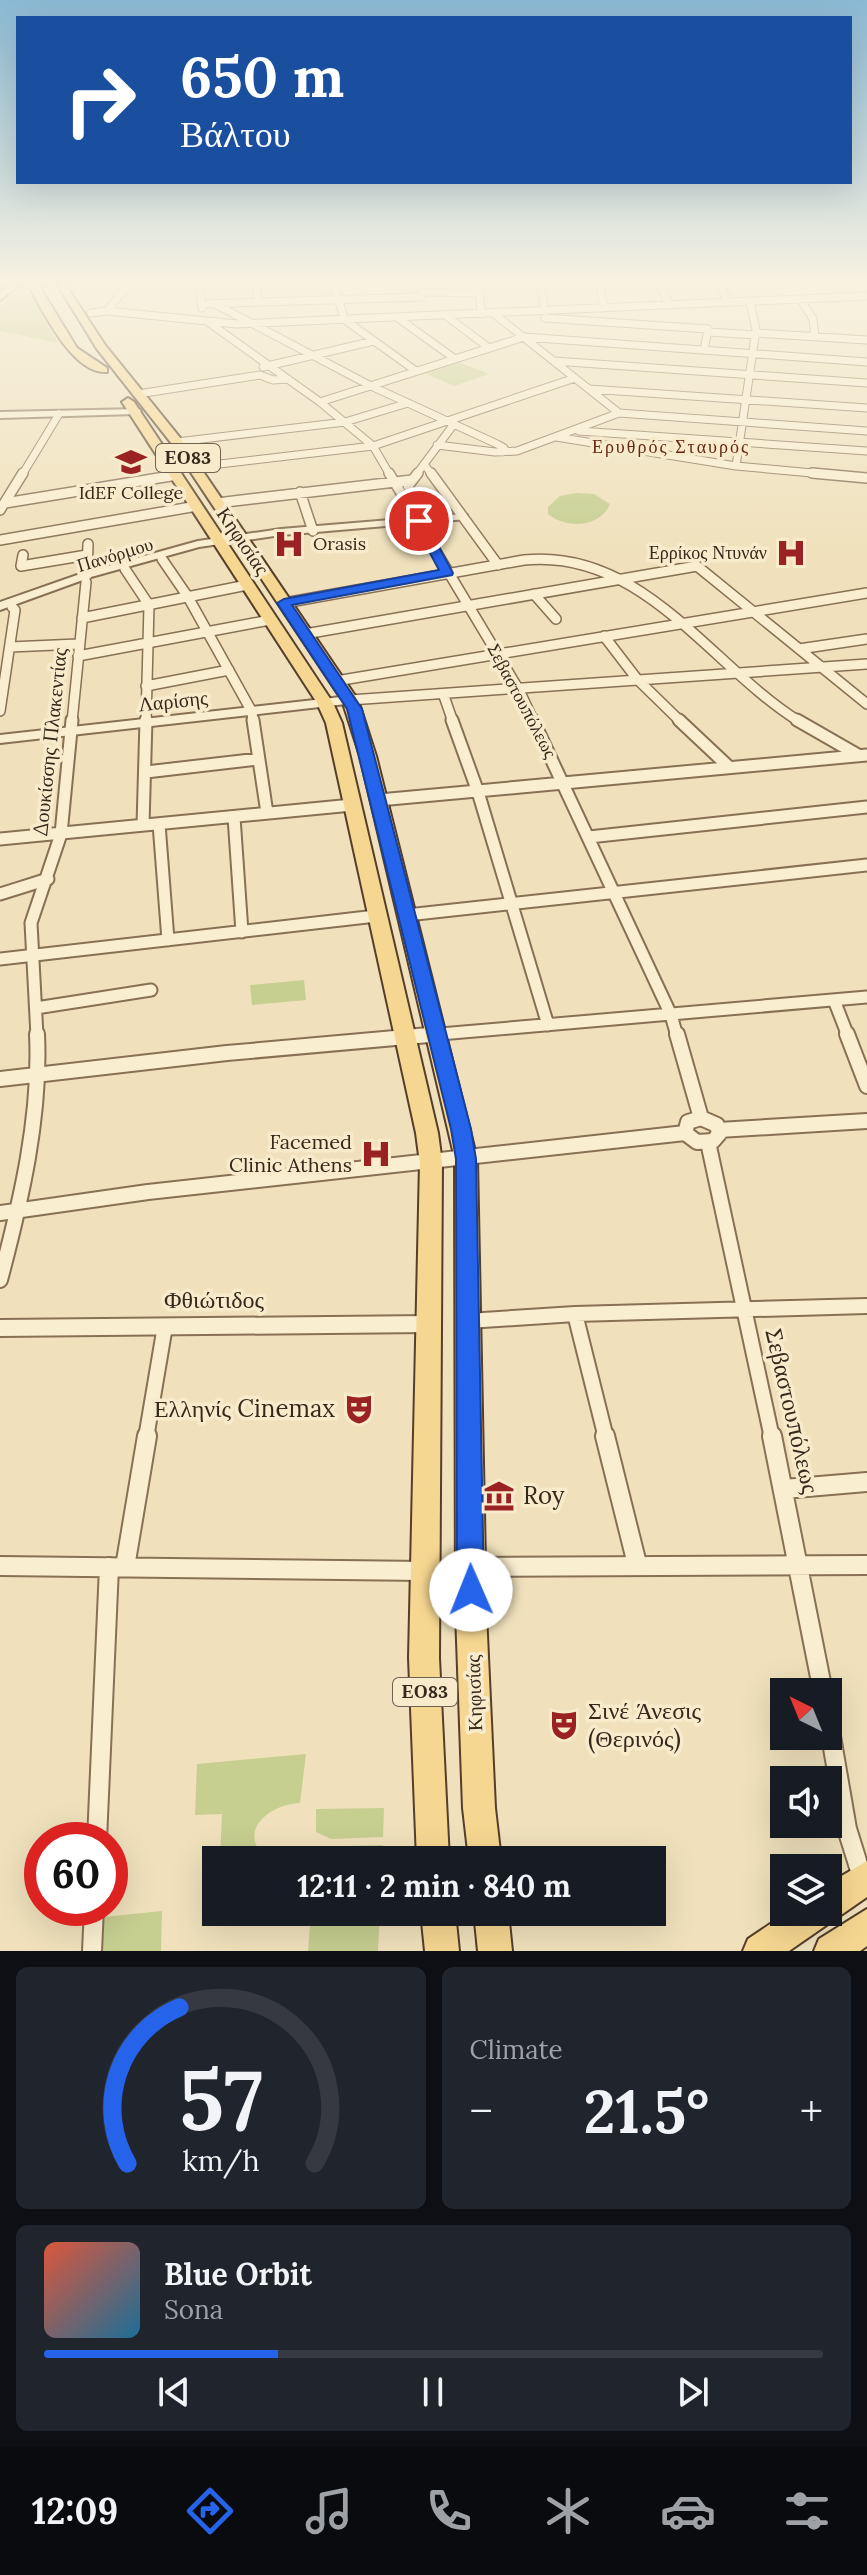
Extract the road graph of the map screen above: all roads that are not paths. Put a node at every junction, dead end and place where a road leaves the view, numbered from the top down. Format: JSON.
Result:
{"nodes":[{"id":1,"x":105,"y":372,"type":"edge"},
{"id":2,"x":120,"y":372,"type":"edge"},
{"id":3,"x":279,"y":372,"type":"edge"},
{"id":4,"x":345,"y":372,"type":"edge"},
{"id":5,"x":413,"y":372,"type":"edge"},
{"id":6,"x":568,"y":372,"type":"edge"},
{"id":7,"x":710,"y":372,"type":"edge"},
{"id":8,"x":260,"y":375,"type":"joint"},
{"id":9,"x":751,"y":375,"type":"junction"},
{"id":10,"x":575,"y":378,"type":"junction"},
{"id":11,"x":288,"y":379,"type":"junction"},
{"id":12,"x":867,"y":383,"type":"edge"},
{"id":13,"x":371,"y":386,"type":"junction"},
{"id":14,"x":589,"y":389,"type":"junction"},
{"id":15,"x":138,"y":394,"type":"junction"},
{"id":16,"x":747,"y":400,"type":"junction"},
{"id":17,"x":320,"y":402,"type":"junction"},
{"id":18,"x":408,"y":403,"type":"junction"},
{"id":19,"x":867,"y":408,"type":"edge"},
{"id":20,"x":136,"y":411,"type":"junction"},
{"id":21,"x":619,"y":413,"type":"junction"},
{"id":22,"x":55,"y":414,"type":"junction"},
{"id":23,"x":0,"y":415,"type":"edge"},
{"id":24,"x":345,"y":422,"type":"junction"},
{"id":25,"x":451,"y":423,"type":"junction"},
{"id":26,"x":743,"y":423,"type":"junction"},
{"id":27,"x":572,"y":431,"type":"junction"},
{"id":28,"x":867,"y":431,"type":"edge"},
{"id":29,"x":556,"y":437,"type":"junction"},
{"id":30,"x":177,"y":442,"type":"junction"},
{"id":31,"x":740,"y":443,"type":"junction"},
{"id":32,"x":437,"y":445,"type":"junction"},
{"id":33,"x":373,"y":446,"type":"junction"},
{"id":34,"x":867,"y":451,"type":"edge"},
{"id":35,"x":503,"y":452,"type":"junction"},
{"id":36,"x":424,"y":464,"type":"junction"},
{"id":37,"x":736,"y":466,"type":"junction"},
{"id":38,"x":194,"y":467,"type":"junction"},
{"id":39,"x":177,"y":475,"type":"junction"},
{"id":40,"x":867,"y":478,"type":"edge"},
{"id":41,"x":412,"y":480,"type":"junction"},
{"id":42,"x":395,"y":481,"type":"junction"},
{"id":43,"x":300,"y":492,"type":"junction"},
{"id":44,"x":402,"y":493,"type":"junction"},
{"id":45,"x":217,"y":503,"type":"junction"},
{"id":46,"x":2,"y":504,"type":"edge"},
{"id":47,"x":197,"y":506,"type":"junction"},
{"id":48,"x":463,"y":517,"type":"junction"},
{"id":49,"x":419,"y":521,"type":"junction"},
{"id":50,"x":313,"y":531,"type":"junction"},
{"id":51,"x":0,"y":540,"type":"edge"},
{"id":52,"x":242,"y":540,"type":"junction"},
{"id":53,"x":220,"y":543,"type":"junction"},
{"id":54,"x":88,"y":544,"type":"dead end"},
{"id":55,"x":23,"y":555,"type":"dead end"},
{"id":56,"x":87,"y":555,"type":"junction"},
{"id":57,"x":162,"y":559,"type":"junction"},
{"id":58,"x":498,"y":565,"type":"junction"},
{"id":59,"x":125,"y":569,"type":"junction"},
{"id":60,"x":447,"y":573,"type":"junction"},
{"id":61,"x":86,"y":578,"type":"junction"},
{"id":62,"x":620,"y":579,"type":"junction"},
{"id":63,"x":247,"y":585,"type":"junction"},
{"id":64,"x":867,"y":593,"type":"edge"},
{"id":65,"x":534,"y":594,"type":"junction"},
{"id":66,"x":188,"y":597,"type":"junction"},
{"id":67,"x":284,"y":603,"type":"junction"},
{"id":68,"x":149,"y":605,"type":"junction"},
{"id":69,"x":467,"y":606,"type":"junction"},
{"id":70,"x":4,"y":608,"type":"edge"},
{"id":71,"x":754,"y":612,"type":"junction"},
{"id":72,"x":82,"y":618,"type":"junction"},
{"id":73,"x":556,"y":619,"type":"dead end"},
{"id":74,"x":270,"y":620,"type":"junction"},
{"id":75,"x":686,"y":623,"type":"junction"},
{"id":76,"x":207,"y":632,"type":"junction"},
{"id":77,"x":305,"y":634,"type":"junction"},
{"id":78,"x":604,"y":636,"type":"junction"},
{"id":79,"x":867,"y":639,"type":"edge"},
{"id":80,"x":147,"y":643,"type":"junction"},
{"id":81,"x":10,"y":647,"type":"junction"},
{"id":82,"x":799,"y":649,"type":"junction"},
{"id":83,"x":78,"y":650,"type":"junction"},
{"id":84,"x":500,"y":654,"type":"junction"},
{"id":85,"x":867,"y":664,"type":"edge"},
{"id":86,"x":819,"y":665,"type":"junction"},
{"id":87,"x":229,"y":670,"type":"junction"},
{"id":88,"x":736,"y":671,"type":"junction"},
{"id":89,"x":637,"y":679,"type":"junction"},
{"id":90,"x":336,"y":681,"type":"junction"},
{"id":91,"x":146,"y":686,"type":"junction"},
{"id":92,"x":519,"y":690,"type":"junction"},
{"id":93,"x":444,"y":696,"type":"junction"},
{"id":94,"x":350,"y":700,"type":"junction"},
{"id":95,"x":325,"y":703,"type":"junction"},
{"id":96,"x":867,"y":704,"type":"edge"},
{"id":97,"x":0,"y":711,"type":"edge"},
{"id":98,"x":252,"y":712,"type":"junction"},
{"id":99,"x":145,"y":724,"type":"junction"},
{"id":100,"x":70,"y":732,"type":"junction"},
{"id":101,"x":0,"y":739,"type":"edge"},
{"id":102,"x":862,"y":755,"type":"edge"},
{"id":103,"x":258,"y":759,"type":"junction"},
{"id":104,"x":729,"y":767,"type":"junction"},
{"id":105,"x":146,"y":772,"type":"junction"},
{"id":106,"x":565,"y":783,"type":"junction"},
{"id":107,"x":478,"y":792,"type":"junction"},
{"id":108,"x":379,"y":800,"type":"junction"},
{"id":109,"x":352,"y":805,"type":"junction"},
{"id":110,"x":867,"y":807,"type":"edge"},
{"id":111,"x":267,"y":813,"type":"junction"},
{"id":112,"x":234,"y":817,"type":"junction"},
{"id":113,"x":159,"y":824,"type":"junction"},
{"id":114,"x":143,"y":825,"type":"junction"},
{"id":115,"x":61,"y":834,"type":"junction"},
{"id":116,"x":589,"y":837,"type":"junction"},
{"id":117,"x":0,"y":839,"type":"edge"},
{"id":118,"x":867,"y":865,"type":"edge"},
{"id":119,"x":48,"y":879,"type":"junction"},
{"id":120,"x":0,"y":894,"type":"edge"},
{"id":121,"x":615,"y":894,"type":"junction"},
{"id":122,"x":512,"y":905,"type":"junction"},
{"id":123,"x":407,"y":915,"type":"junction"},
{"id":124,"x":376,"y":916,"type":"junction"},
{"id":125,"x":242,"y":932,"type":"junction"},
{"id":126,"x":168,"y":940,"type":"junction"},
{"id":127,"x":32,"y":956,"type":"junction"},
{"id":128,"x":0,"y":959,"type":"edge"},
{"id":129,"x":151,"y":990,"type":"dead end"},
{"id":130,"x":867,"y":997,"type":"edge"},
{"id":131,"x":834,"y":1000,"type":"junction"},
{"id":132,"x":36,"y":1008,"type":"junction"},
{"id":133,"x":671,"y":1015,"type":"junction"},
{"id":134,"x":548,"y":1025,"type":"junction"},
{"id":135,"x":436,"y":1035,"type":"junction"},
{"id":136,"x":403,"y":1038,"type":"junction"},
{"id":137,"x":39,"y":1073,"type":"junction"},
{"id":138,"x":0,"y":1079,"type":"edge"},
{"id":139,"x":867,"y":1086,"type":"edge"},
{"id":140,"x":701,"y":1118,"type":"junction"},
{"id":141,"x":867,"y":1121,"type":"edge"},
{"id":142,"x":719,"y":1130,"type":"junction"},
{"id":143,"x":685,"y":1133,"type":"junction"},
{"id":144,"x":708,"y":1142,"type":"junction"},
{"id":145,"x":466,"y":1159,"type":"junction"},
{"id":146,"x":431,"y":1163,"type":"junction"},
{"id":147,"x":18,"y":1212,"type":"junction"},
{"id":148,"x":0,"y":1213,"type":"edge"},
{"id":149,"x":0,"y":1280,"type":"edge"},
{"id":150,"x":867,"y":1306,"type":"edge"},
{"id":151,"x":742,"y":1309,"type":"junction"},
{"id":152,"x":575,"y":1314,"type":"junction"},
{"id":153,"x":468,"y":1321,"type":"junction"},
{"id":154,"x":428,"y":1324,"type":"junction"},
{"id":155,"x":165,"y":1326,"type":"junction"},
{"id":156,"x":0,"y":1328,"type":"edge"},
{"id":157,"x":867,"y":1482,"type":"edge"},
{"id":158,"x":784,"y":1489,"type":"junction"},
{"id":159,"x":637,"y":1564,"type":"junction"},
{"id":160,"x":801,"y":1564,"type":"junction"},
{"id":161,"x":867,"y":1565,"type":"edge"},
{"id":162,"x":0,"y":1566,"type":"edge"},
{"id":163,"x":117,"y":1567,"type":"junction"},
{"id":164,"x":470,"y":1567,"type":"junction"},
{"id":165,"x":425,"y":1571,"type":"junction"},
{"id":166,"x":821,"y":1678,"type":"edge"},
{"id":167,"x":833,"y":1750,"type":"edge"},
{"id":168,"x":97,"y":1822,"type":"edge"},
{"id":169,"x":432,"y":1846,"type":"edge"},
{"id":170,"x":483,"y":1846,"type":"edge"},
{"id":171,"x":865,"y":1879,"type":"edge"},
{"id":172,"x":842,"y":1895,"type":"edge"},
{"id":173,"x":93,"y":1926,"type":"edge"},
{"id":174,"x":439,"y":1926,"type":"edge"},
{"id":175,"x":492,"y":1926,"type":"edge"},
{"id":176,"x":797,"y":1926,"type":"edge"},
{"id":177,"x":867,"y":1926,"type":"edge"},
{"id":178,"x":92,"y":1951,"type":"edge"},
{"id":179,"x":442,"y":1951,"type":"edge"},
{"id":180,"x":495,"y":1951,"type":"edge"},
{"id":181,"x":760,"y":1951,"type":"edge"},
{"id":182,"x":831,"y":1951,"type":"edge"}],
"edges":[{"from":1,"to":20,"type":"main road","name":"Κηφισίας","number":"ΕΟ83"},
{"from":2,"to":15,"type":"main road","name":"Κηφισίας","number":"ΕΟ83"},
{"from":3,"to":11,"type":"street","name":"Σεβαστουπόλεως"},
{"from":4,"to":13,"type":"street"},
{"from":5,"to":13,"type":"street"},
{"from":6,"to":10,"type":"street"},
{"from":7,"to":9,"type":"street"},
{"from":8,"to":11,"type":"street"},
{"from":8,"to":15,"type":"street"},
{"from":9,"to":12,"type":"street"},
{"from":9,"to":16,"type":"street"},
{"from":10,"to":14,"type":"street"},
{"from":10,"to":25,"type":"street"},
{"from":11,"to":17,"type":"street","name":"Σεβαστουπόλεως"},
{"from":13,"to":17,"type":"street"},
{"from":13,"to":18,"type":"street"},
{"from":14,"to":16,"type":"street"},
{"from":14,"to":21,"type":"street"},
{"from":15,"to":30,"type":"main road","name":"Κηφισίας","number":"ΕΟ83"},
{"from":16,"to":19,"type":"street"},
{"from":16,"to":26,"type":"street"},
{"from":17,"to":24,"type":"street","name":"Σεβαστουπόλεως"},
{"from":18,"to":24,"type":"street"},
{"from":18,"to":25,"type":"street"},
{"from":20,"to":22,"type":"street"},
{"from":20,"to":39,"type":"main road","name":"Κηφισίας","number":"ΕΟ83"},
{"from":21,"to":26,"type":"street"},
{"from":21,"to":27,"type":"street"},
{"from":22,"to":23,"type":"street"},
{"from":22,"to":46,"type":"street"},
{"from":24,"to":30,"type":"street"},
{"from":24,"to":33,"type":"street","name":"Σεβαστουπόλεως"},
{"from":25,"to":32,"type":"street"},
{"from":25,"to":33,"type":"street"},
{"from":25,"to":35,"type":"street"},
{"from":26,"to":28,"type":"street"},
{"from":26,"to":31,"type":"street"},
{"from":27,"to":29,"type":"street"},
{"from":27,"to":31,"type":"street"},
{"from":29,"to":35,"type":"street"},
{"from":29,"to":37,"type":"street"},
{"from":30,"to":38,"type":"main road","name":"Κηφισίας","number":"ΕΟ83"},
{"from":31,"to":34,"type":"street"},
{"from":31,"to":37,"type":"street"},
{"from":32,"to":35,"type":"street"},
{"from":32,"to":36,"type":"street"},
{"from":33,"to":38,"type":"street"},
{"from":33,"to":42,"type":"street","name":"Σεβαστουπόλεως"},
{"from":36,"to":41,"type":"street"},
{"from":36,"to":48,"type":"street"},
{"from":37,"to":40,"type":"street"},
{"from":38,"to":45,"type":"main road","name":"Κηφισίας","number":"ΕΟ83"},
{"from":39,"to":46,"type":"street"},
{"from":39,"to":47,"type":"main road","name":"Κηφισίας","number":"ΕΟ83"},
{"from":41,"to":42,"type":"street"},
{"from":41,"to":44,"type":"street"},
{"from":42,"to":43,"type":"street"},
{"from":42,"to":44,"type":"street","name":"Σεβαστουπόλεως"},
{"from":43,"to":45,"type":"street"},
{"from":43,"to":50,"type":"street"},
{"from":44,"to":49,"type":"street","name":"Σεβαστουπόλεως"},
{"from":45,"to":52,"type":"main road","name":"Κηφισίας","number":"ΕΟ83"},
{"from":47,"to":51,"type":"street"},
{"from":47,"to":53,"type":"main road","name":"Κηφισίας","number":"ΕΟ83"},
{"from":48,"to":49,"type":"street","name":"Πανόρμου"},
{"from":48,"to":58,"type":"street"},
{"from":49,"to":50,"type":"street","name":"Πανόρμου"},
{"from":49,"to":60,"type":"street","name":"Σεβαστουπόλεως"},
{"from":50,"to":52,"type":"street","name":"Πανόρμου"},
{"from":52,"to":53,"type":"street","name":"Πανόρμου"},
{"from":52,"to":67,"type":"main road","name":"Κηφισίας","number":"ΕΟ83"},
{"from":53,"to":57,"type":"street","name":"Πανόρμου"},
{"from":53,"to":61,"type":"street","name":"Πανόρμου"},
{"from":53,"to":63,"type":"main road","name":"Κηφισίας","number":"ΕΟ83"},
{"from":54,"to":56,"type":"street","name":"Δουκίσσης Πλακεντίας"},
{"from":55,"to":56,"type":"street"},
{"from":56,"to":61,"type":"street","name":"Δουκίσσης Πλακεντίας"},
{"from":57,"to":59,"type":"street","name":"Πανόρμου"},
{"from":57,"to":66,"type":"street"},
{"from":58,"to":60,"type":"street"},
{"from":58,"to":62,"type":"street"},
{"from":59,"to":61,"type":"street","name":"Πανόρμου"},
{"from":59,"to":68,"type":"street"},
{"from":60,"to":67,"type":"street"},
{"from":60,"to":69,"type":"street","name":"Σεβαστουπόλεως"},
{"from":61,"to":70,"type":"street","name":"Πανόρμου"},
{"from":61,"to":72,"type":"street","name":"Δουκίσσης Πλακεντίας"},
{"from":62,"to":65,"type":"street"},
{"from":62,"to":71,"type":"street"},
{"from":62,"to":75,"type":"street"},
{"from":63,"to":66,"type":"street"},
{"from":63,"to":74,"type":"main road","name":"Κηφισίας","number":"ΕΟ83"},
{"from":64,"to":71,"type":"street"},
{"from":65,"to":69,"type":"street"},
{"from":65,"to":73,"type":"street"},
{"from":66,"to":68,"type":"street"},
{"from":66,"to":76,"type":"street"},
{"from":67,"to":77,"type":"main road","name":"Κηφισίας","number":"ΕΟ83"},
{"from":68,"to":72,"type":"street"},
{"from":68,"to":80,"type":"street"},
{"from":69,"to":77,"type":"street"},
{"from":69,"to":84,"type":"street","name":"Σεβαστουπόλεως"},
{"from":70,"to":81,"type":"street"},
{"from":71,"to":75,"type":"street"},
{"from":71,"to":82,"type":"street"},
{"from":72,"to":83,"type":"street","name":"Δουκίσσης Πλακεντίας"},
{"from":74,"to":76,"type":"street"},
{"from":74,"to":95,"type":"main road","name":"Κηφισίας","number":"ΕΟ83"},
{"from":75,"to":78,"type":"street"},
{"from":75,"to":88,"type":"street"},
{"from":76,"to":80,"type":"street"},
{"from":76,"to":87,"type":"street"},
{"from":77,"to":90,"type":"main road","name":"Κηφισίας","number":"ΕΟ83"},
{"from":78,"to":84,"type":"street"},
{"from":78,"to":89,"type":"street"},
{"from":79,"to":82,"type":"street"},
{"from":80,"to":83,"type":"street"},
{"from":80,"to":91,"type":"street"},
{"from":81,"to":83,"type":"street"},
{"from":81,"to":97,"type":"street"},
{"from":82,"to":86,"type":"street"},
{"from":83,"to":100,"type":"street","name":"Δουκίσσης Πλακεντίας"},
{"from":84,"to":90,"type":"street"},
{"from":84,"to":92,"type":"street","name":"Σεβαστουπόλεως"},
{"from":85,"to":86,"type":"street"},
{"from":86,"to":88,"type":"street"},
{"from":86,"to":96,"type":"street"},
{"from":87,"to":91,"type":"street"},
{"from":87,"to":98,"type":"street"},
{"from":88,"to":89,"type":"street"},
{"from":88,"to":102,"type":"street"},
{"from":89,"to":92,"type":"street"},
{"from":89,"to":104,"type":"street"},
{"from":90,"to":94,"type":"main road","name":"Κηφισίας","number":"ΕΟ83"},
{"from":91,"to":99,"type":"street"},
{"from":92,"to":93,"type":"street"},
{"from":92,"to":106,"type":"street","name":"Σεβαστουπόλεως"},
{"from":93,"to":94,"type":"street"},
{"from":93,"to":107,"type":"street"},
{"from":94,"to":95,"type":"street","name":"Λαρίσης"},
{"from":94,"to":108,"type":"main road","name":"Κηφισίας","number":"ΕΟ83"},
{"from":95,"to":98,"type":"street","name":"Λαρίσης"},
{"from":95,"to":109,"type":"main road","name":"Κηφισίας","number":"ΕΟ83"},
{"from":98,"to":99,"type":"street","name":"Λαρίσης"},
{"from":98,"to":103,"type":"street"},
{"from":99,"to":100,"type":"street","name":"Λαρίσης"},
{"from":99,"to":105,"type":"street"},
{"from":100,"to":101,"type":"street","name":"Λαρίσης"},
{"from":100,"to":115,"type":"street","name":"Δουκίσσης Πλακεντίας"},
{"from":102,"to":104,"type":"street"},
{"from":103,"to":105,"type":"street"},
{"from":103,"to":111,"type":"street"},
{"from":104,"to":106,"type":"street"},
{"from":105,"to":114,"type":"street"},
{"from":106,"to":107,"type":"street"},
{"from":106,"to":116,"type":"street","name":"Σεβαστουπόλεως"},
{"from":107,"to":108,"type":"street"},
{"from":107,"to":122,"type":"street"},
{"from":108,"to":123,"type":"main road","name":"Κηφισίας","number":"ΕΟ83"},
{"from":109,"to":111,"type":"street"},
{"from":109,"to":124,"type":"main road","name":"Κηφισίας","number":"ΕΟ83"},
{"from":110,"to":116,"type":"street"},
{"from":111,"to":112,"type":"street"},
{"from":112,"to":113,"type":"street"},
{"from":112,"to":125,"type":"street"},
{"from":113,"to":114,"type":"street"},
{"from":113,"to":126,"type":"street"},
{"from":114,"to":115,"type":"street"},
{"from":115,"to":117,"type":"street"},
{"from":115,"to":119,"type":"street","name":"Δουκίσσης Πλακεντίας"},
{"from":116,"to":121,"type":"street","name":"Σεβαστουπόλεως"},
{"from":118,"to":121,"type":"street"},
{"from":119,"to":120,"type":"street"},
{"from":119,"to":127,"type":"street","name":"Δουκίσσης Πλακεντίας"},
{"from":121,"to":122,"type":"street"},
{"from":121,"to":133,"type":"street","name":"Σεβαστουπόλεως"},
{"from":122,"to":123,"type":"street"},
{"from":122,"to":134,"type":"street"},
{"from":123,"to":135,"type":"main road","name":"Κηφισίας","number":"ΕΟ83"},
{"from":124,"to":125,"type":"street"},
{"from":124,"to":136,"type":"main road","name":"Κηφισίας","number":"ΕΟ83"},
{"from":125,"to":126,"type":"street"},
{"from":126,"to":127,"type":"street"},
{"from":127,"to":128,"type":"street"},
{"from":127,"to":132,"type":"street","name":"Δουκίσσης Πλακεντίας"},
{"from":129,"to":132,"type":"street"},
{"from":130,"to":131,"type":"street"},
{"from":131,"to":133,"type":"street"},
{"from":131,"to":139,"type":"street"},
{"from":132,"to":137,"type":"street","name":"Δουκίσσης Πλακεντίας"},
{"from":133,"to":134,"type":"street"},
{"from":133,"to":140,"type":"street","name":"Σεβαστουπόλεως"},
{"from":134,"to":135,"type":"street"},
{"from":135,"to":136,"type":"street"},
{"from":135,"to":145,"type":"main road","name":"Κηφισίας","number":"ΕΟ83"},
{"from":136,"to":137,"type":"street"},
{"from":136,"to":146,"type":"main road","name":"Κηφισίας","number":"ΕΟ83"},
{"from":137,"to":138,"type":"street"},
{"from":137,"to":147,"type":"street","name":"Δουκίσσης Πλακεντίας"},
{"from":140,"to":142,"type":"street"},
{"from":140,"to":143,"type":"street"},
{"from":141,"to":142,"type":"street"},
{"from":142,"to":144,"type":"street"},
{"from":143,"to":144,"type":"street"},
{"from":143,"to":145,"type":"street"},
{"from":144,"to":151,"type":"street","name":"Σεβαστουπόλεως"},
{"from":145,"to":146,"type":"street"},
{"from":145,"to":153,"type":"main road","name":"Κηφισίας","number":"ΕΟ83"},
{"from":146,"to":147,"type":"street"},
{"from":146,"to":154,"type":"main road","name":"Κηφισίας","number":"ΕΟ83"},
{"from":147,"to":148,"type":"street"},
{"from":147,"to":149,"type":"street","name":"Δουκίσσης Πλακεντίας"},
{"from":150,"to":151,"type":"street"},
{"from":151,"to":152,"type":"street"},
{"from":151,"to":158,"type":"street","name":"Σεβαστουπόλεως"},
{"from":152,"to":153,"type":"street"},
{"from":152,"to":159,"type":"street"},
{"from":153,"to":164,"type":"main road","name":"Κηφισίας","number":"ΕΟ83"},
{"from":154,"to":155,"type":"street","name":"Φθιώτιδος"},
{"from":154,"to":165,"type":"main road","name":"Κηφισίας","number":"ΕΟ83"},
{"from":155,"to":156,"type":"street","name":"Φθιώτιδος"},
{"from":155,"to":163,"type":"street"},
{"from":157,"to":158,"type":"street"},
{"from":158,"to":160,"type":"street","name":"Σεβαστουπόλεως"},
{"from":159,"to":160,"type":"street"},
{"from":159,"to":164,"type":"street"},
{"from":160,"to":161,"type":"street"},
{"from":160,"to":166,"type":"street","name":"Σεβαστουπόλεως"},
{"from":162,"to":163,"type":"street"},
{"from":163,"to":165,"type":"street"},
{"from":163,"to":168,"type":"street"},
{"from":164,"to":170,"type":"main road","name":"Κηφισίας","number":"ΕΟ83"},
{"from":165,"to":169,"type":"main road","name":"Κηφισίας","number":"ΕΟ83"},
{"from":167,"to":171,"type":"street"},
{"from":171,"to":172,"type":"main road"},
{"from":173,"to":178,"type":"street"},
{"from":174,"to":179,"type":"main road"},
{"from":175,"to":180,"type":"main road"},
{"from":176,"to":181,"type":"main road"},
{"from":177,"to":182,"type":"main road"}]}
